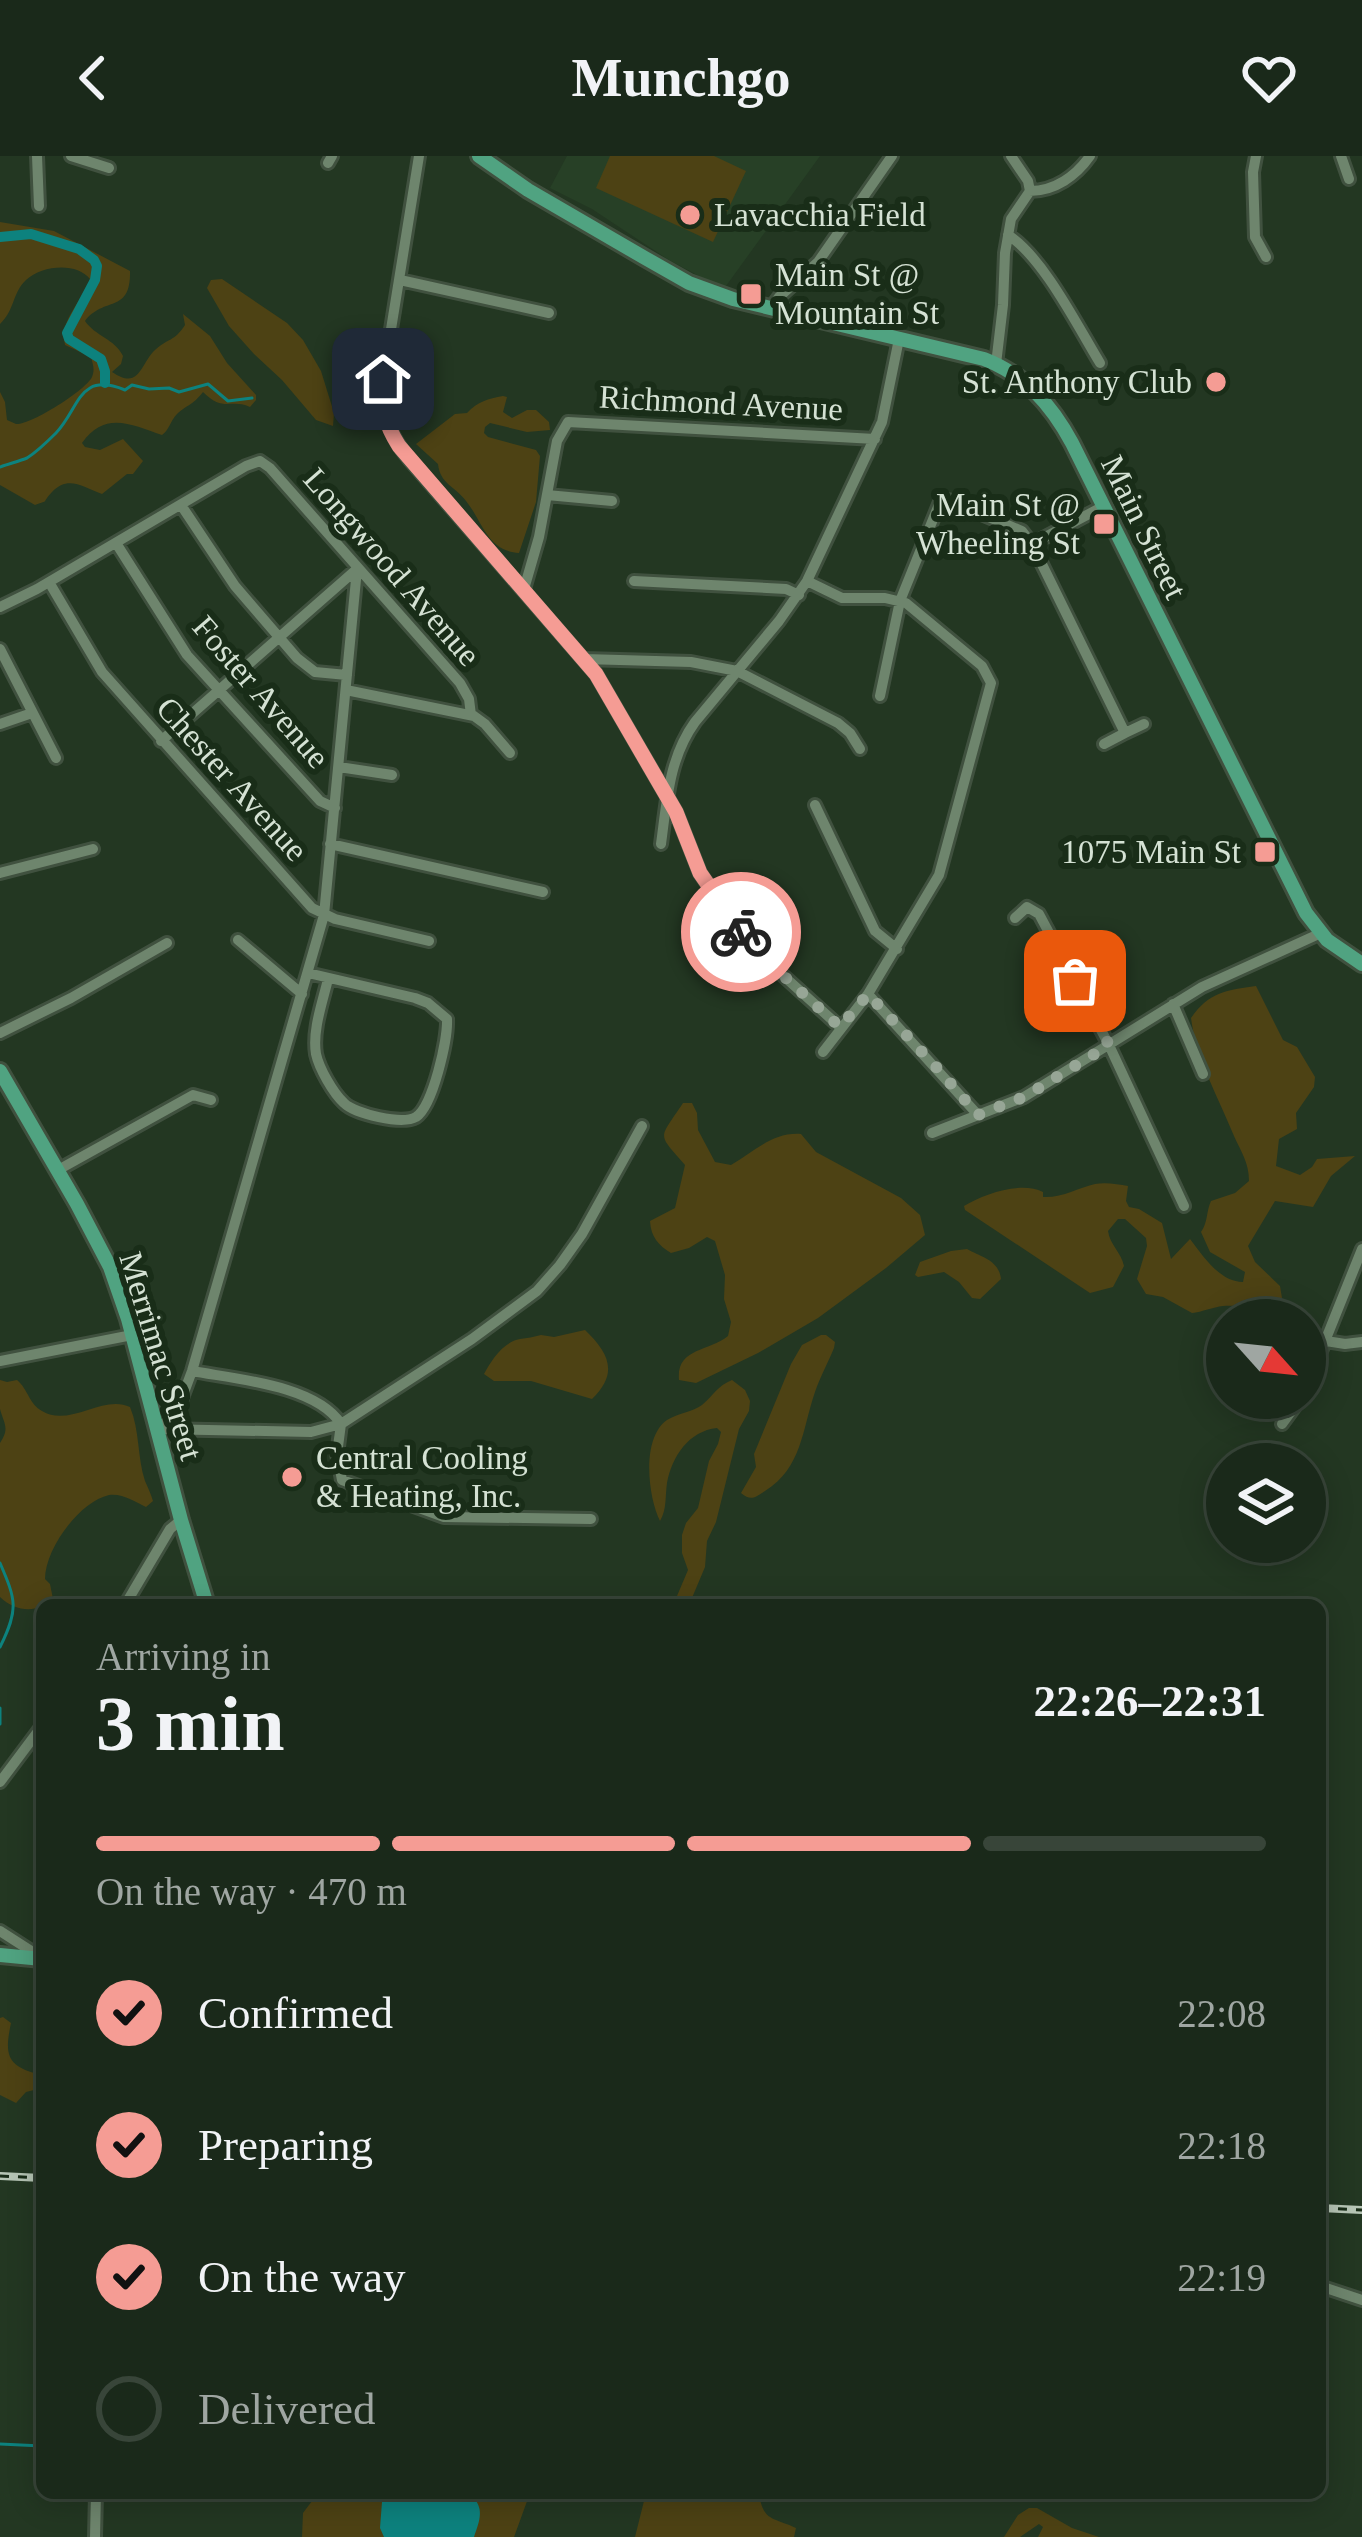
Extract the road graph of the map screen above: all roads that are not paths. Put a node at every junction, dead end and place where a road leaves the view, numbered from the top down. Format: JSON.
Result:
{"nodes":[{"id":1,"x":37,"y":156,"type":"edge"},
{"id":2,"x":71,"y":156,"type":"edge"},
{"id":3,"x":419,"y":156,"type":"edge"},
{"id":4,"x":479,"y":156,"type":"edge"},
{"id":5,"x":892,"y":156,"type":"edge"},
{"id":6,"x":1011,"y":156,"type":"edge"},
{"id":7,"x":1090,"y":156,"type":"edge"},
{"id":8,"x":1256,"y":156,"type":"edge"},
{"id":9,"x":1341,"y":156,"type":"edge"},
{"id":10,"x":109,"y":168,"type":"dead end"},
{"id":11,"x":1349,"y":178,"type":"dead end"},
{"id":12,"x":1030,"y":191,"type":"junction"},
{"id":13,"x":39,"y":206,"type":"dead end"},
{"id":14,"x":1008,"y":236,"type":"junction"},
{"id":15,"x":1267,"y":257,"type":"dead end"},
{"id":16,"x":400,"y":280,"type":"junction"},
{"id":17,"x":771,"y":308,"type":"junction"},
{"id":18,"x":549,"y":313,"type":"dead end"},
{"id":19,"x":899,"y":339,"type":"junction"},
{"id":20,"x":1100,"y":363,"type":"dead end"},
{"id":21,"x":996,"y":364,"type":"junction"},
{"id":22,"x":875,"y":439,"type":"junction"},
{"id":23,"x":547,"y":495,"type":"junction"},
{"id":24,"x":612,"y":501,"type":"dead end"},
{"id":25,"x":181,"y":505,"type":"junction"},
{"id":26,"x":1104,"y":506,"type":"junction"},
{"id":27,"x":116,"y":543,"type":"junction"},
{"id":28,"x":1032,"y":544,"type":"junction"},
{"id":29,"x":357,"y":569,"type":"junction"},
{"id":30,"x":634,"y":581,"type":"dead end"},
{"id":31,"x":807,"y":581,"type":"junction"},
{"id":32,"x":49,"y":582,"type":"junction"},
{"id":33,"x":524,"y":589,"type":"junction"},
{"id":34,"x":800,"y":595,"type":"junction"},
{"id":35,"x":901,"y":601,"type":"junction"},
{"id":36,"x":0,"y":607,"type":"edge"},
{"id":37,"x":278,"y":639,"type":"junction"},
{"id":38,"x":0,"y":649,"type":"edge"},
{"id":39,"x":584,"y":659,"type":"junction"},
{"id":40,"x":737,"y":670,"type":"junction"},
{"id":41,"x":347,"y":675,"type":"junction"},
{"id":42,"x":219,"y":690,"type":"junction"},
{"id":43,"x":346,"y":690,"type":"junction"},
{"id":44,"x":880,"y":696,"type":"dead end"},
{"id":45,"x":32,"y":713,"type":"junction"},
{"id":46,"x":471,"y":715,"type":"junction"},
{"id":47,"x":0,"y":724,"type":"edge"},
{"id":48,"x":1144,"y":724,"type":"dead end"},
{"id":49,"x":1125,"y":734,"type":"junction"},
{"id":50,"x":161,"y":741,"type":"junction"},
{"id":51,"x":1104,"y":744,"type":"dead end"},
{"id":52,"x":860,"y":748,"type":"dead end"},
{"id":53,"x":510,"y":753,"type":"dead end"},
{"id":54,"x":56,"y":758,"type":"dead end"},
{"id":55,"x":339,"y":766,"type":"junction"},
{"id":56,"x":392,"y":775,"type":"dead end"},
{"id":57,"x":668,"y":796,"type":"junction"},
{"id":58,"x":815,"y":805,"type":"dead end"},
{"id":59,"x":334,"y":808,"type":"junction"},
{"id":60,"x":330,"y":844,"type":"junction"},
{"id":61,"x":661,"y":844,"type":"dead end"},
{"id":62,"x":93,"y":849,"type":"dead end"},
{"id":63,"x":0,"y":873,"type":"edge"},
{"id":64,"x":543,"y":892,"type":"dead end"},
{"id":65,"x":324,"y":916,"type":"junction"},
{"id":66,"x":1015,"y":918,"type":"dead end"},
{"id":67,"x":1321,"y":933,"type":"junction"},
{"id":68,"x":238,"y":940,"type":"dead end"},
{"id":69,"x":429,"y":941,"type":"dead end"},
{"id":70,"x":166,"y":944,"type":"dead end"},
{"id":71,"x":897,"y":950,"type":"junction"},
{"id":72,"x":1362,"y":964,"type":"edge"},
{"id":73,"x":308,"y":973,"type":"junction"},
{"id":74,"x":328,"y":979,"type":"junction"},
{"id":75,"x":302,"y":994,"type":"junction"},
{"id":76,"x":868,"y":994,"type":"junction"},
{"id":77,"x":1173,"y":1004,"type":"junction"},
{"id":78,"x":840,"y":1027,"type":"junction"},
{"id":79,"x":0,"y":1033,"type":"edge"},
{"id":80,"x":1109,"y":1045,"type":"junction"},
{"id":81,"x":823,"y":1052,"type":"dead end"},
{"id":82,"x":0,"y":1071,"type":"edge"},
{"id":83,"x":1203,"y":1074,"type":"dead end"},
{"id":84,"x":211,"y":1100,"type":"dead end"},
{"id":85,"x":978,"y":1115,"type":"junction"},
{"id":86,"x":641,"y":1126,"type":"dead end"},
{"id":87,"x":932,"y":1133,"type":"dead end"},
{"id":88,"x":58,"y":1170,"type":"junction"},
{"id":89,"x":1184,"y":1206,"type":"dead end"},
{"id":90,"x":1362,"y":1249,"type":"edge"},
{"id":91,"x":132,"y":1336,"type":"junction"},
{"id":92,"x":1326,"y":1341,"type":"joint"},
{"id":93,"x":1362,"y":1342,"type":"edge"},
{"id":94,"x":0,"y":1361,"type":"edge"},
{"id":95,"x":192,"y":1371,"type":"junction"},
{"id":96,"x":1286,"y":1419,"type":"edge"},
{"id":97,"x":341,"y":1424,"type":"junction"},
{"id":98,"x":1282,"y":1424,"type":"dead end"},
{"id":99,"x":157,"y":1430,"type":"junction"},
{"id":100,"x":591,"y":1519,"type":"dead end"},
{"id":101,"x":181,"y":1520,"type":"junction"},
{"id":102,"x":129,"y":1599,"type":"edge"},
{"id":103,"x":204,"y":1599,"type":"edge"},
{"id":104,"x":36,"y":1734,"type":"edge"},
{"id":105,"x":0,"y":1782,"type":"edge"},
{"id":106,"x":0,"y":1931,"type":"edge"},
{"id":107,"x":0,"y":1954,"type":"edge"},
{"id":108,"x":36,"y":1955,"type":"edge"},
{"id":109,"x":36,"y":1958,"type":"edge"},
{"id":110,"x":1326,"y":2288,"type":"edge"},
{"id":111,"x":1362,"y":2300,"type":"edge"},
{"id":112,"x":95,"y":2499,"type":"edge"},
{"id":113,"x":95,"y":2537,"type":"edge"}],
"edges":[{"from":1,"to":13,"type":"street"},
{"from":2,"to":10,"type":"street"},
{"from":3,"to":16,"type":"street"},
{"from":4,"to":17,"type":"main road","name":"Main Street"},
{"from":5,"to":17,"type":"street"},
{"from":6,"to":12,"type":"street"},
{"from":7,"to":12,"type":"street"},
{"from":8,"to":15,"type":"street"},
{"from":9,"to":11,"type":"street"},
{"from":12,"to":14,"type":"street"},
{"from":14,"to":20,"type":"street"},
{"from":14,"to":21,"type":"street"},
{"from":16,"to":18,"type":"street"},
{"from":16,"to":33,"type":"street"},
{"from":17,"to":19,"type":"main road","name":"Main Street"},
{"from":19,"to":21,"type":"main road","name":"Main Street"},
{"from":19,"to":22,"type":"street"},
{"from":21,"to":26,"type":"main road","name":"Main Street"},
{"from":22,"to":23,"type":"street","name":"Richmond Avenue"},
{"from":22,"to":31,"type":"street"},
{"from":23,"to":24,"type":"street"},
{"from":23,"to":33,"type":"street"},
{"from":25,"to":27,"type":"street"},
{"from":25,"to":29,"type":"street","name":"Longwood Avenue"},
{"from":25,"to":37,"type":"street"},
{"from":26,"to":28,"type":"street"},
{"from":26,"to":67,"type":"main road","name":"Main Street"},
{"from":27,"to":32,"type":"street"},
{"from":27,"to":42,"type":"street","name":"Foster Avenue"},
{"from":28,"to":35,"type":"street"},
{"from":28,"to":49,"type":"street"},
{"from":29,"to":37,"type":"street"},
{"from":29,"to":41,"type":"street"},
{"from":29,"to":46,"type":"street","name":"Longwood Avenue"},
{"from":30,"to":34,"type":"street"},
{"from":31,"to":34,"type":"street"},
{"from":31,"to":35,"type":"street"},
{"from":32,"to":36,"type":"street"},
{"from":32,"to":50,"type":"street","name":"Chester Avenue"},
{"from":33,"to":39,"type":"street"},
{"from":34,"to":40,"type":"street"},
{"from":35,"to":44,"type":"street"},
{"from":35,"to":71,"type":"street"},
{"from":37,"to":41,"type":"street"},
{"from":37,"to":42,"type":"street"},
{"from":38,"to":45,"type":"street"},
{"from":39,"to":40,"type":"street"},
{"from":39,"to":57,"type":"street"},
{"from":40,"to":52,"type":"street"},
{"from":40,"to":57,"type":"street"},
{"from":41,"to":43,"type":"street"},
{"from":42,"to":50,"type":"street"},
{"from":42,"to":59,"type":"street","name":"Foster Avenue"},
{"from":43,"to":46,"type":"street"},
{"from":43,"to":55,"type":"street"},
{"from":45,"to":47,"type":"street"},
{"from":45,"to":54,"type":"street"},
{"from":46,"to":53,"type":"street","name":"Longwood Avenue"},
{"from":48,"to":49,"type":"street"},
{"from":49,"to":51,"type":"street"},
{"from":50,"to":65,"type":"street","name":"Chester Avenue"},
{"from":55,"to":56,"type":"street"},
{"from":55,"to":59,"type":"street"},
{"from":57,"to":61,"type":"street"},
{"from":57,"to":78,"type":"street"},
{"from":58,"to":71,"type":"street"},
{"from":59,"to":60,"type":"street"},
{"from":60,"to":64,"type":"street"},
{"from":60,"to":65,"type":"street"},
{"from":62,"to":63,"type":"street"},
{"from":65,"to":69,"type":"street"},
{"from":65,"to":73,"type":"street"},
{"from":66,"to":80,"type":"street"},
{"from":67,"to":72,"type":"main road","name":"Main Street"},
{"from":67,"to":77,"type":"street"},
{"from":68,"to":75,"type":"street"},
{"from":70,"to":79,"type":"street"},
{"from":71,"to":76,"type":"street"},
{"from":73,"to":74,"type":"street"},
{"from":73,"to":75,"type":"street"},
{"from":74,"to":74,"type":"street"},
{"from":75,"to":95,"type":"street"},
{"from":76,"to":78,"type":"street"},
{"from":76,"to":85,"type":"street"},
{"from":77,"to":80,"type":"street"},
{"from":77,"to":83,"type":"street"},
{"from":78,"to":81,"type":"street"},
{"from":80,"to":85,"type":"street"},
{"from":80,"to":89,"type":"street"},
{"from":82,"to":88,"type":"main road","name":"Merrimac Street"},
{"from":84,"to":88,"type":"street"},
{"from":85,"to":87,"type":"street"},
{"from":86,"to":97,"type":"street"},
{"from":88,"to":91,"type":"main road","name":"Merrimac Street"},
{"from":90,"to":92,"type":"street"},
{"from":91,"to":94,"type":"street"},
{"from":91,"to":99,"type":"main road","name":"Merrimac Street"},
{"from":92,"to":93,"type":"street"},
{"from":95,"to":97,"type":"street"},
{"from":95,"to":99,"type":"street"},
{"from":96,"to":98,"type":"street"},
{"from":97,"to":99,"type":"street"},
{"from":97,"to":100,"type":"street"},
{"from":99,"to":101,"type":"main road","name":"Merrimac Street"},
{"from":101,"to":102,"type":"street"},
{"from":101,"to":103,"type":"main road","name":"Merrimac Street"},
{"from":104,"to":105,"type":"street"},
{"from":106,"to":108,"type":"street"},
{"from":107,"to":109,"type":"main road"},
{"from":110,"to":111,"type":"street"},
{"from":112,"to":113,"type":"street"}]}
